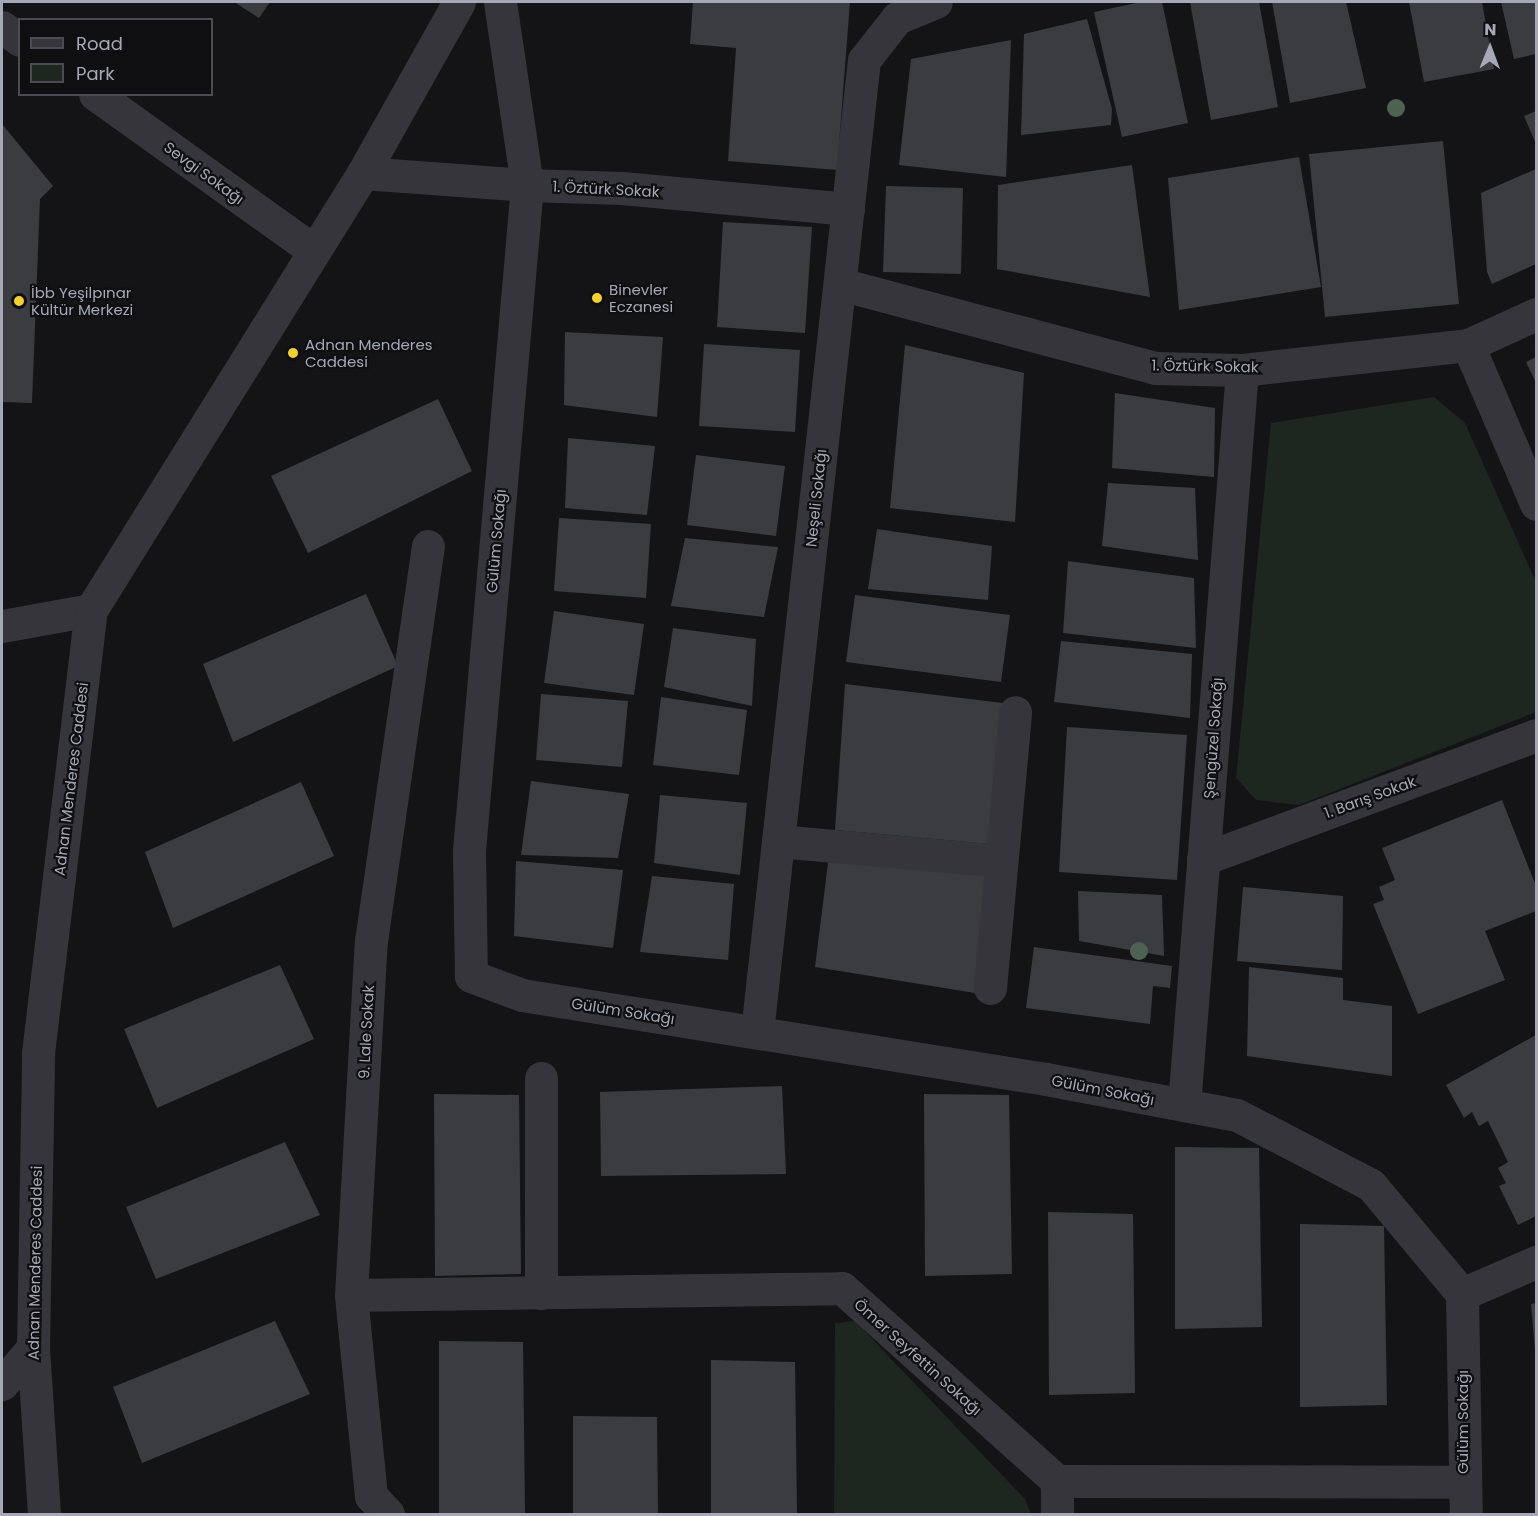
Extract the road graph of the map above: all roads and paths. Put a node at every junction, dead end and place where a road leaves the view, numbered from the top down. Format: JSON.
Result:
{"nodes":[{"id":1,"x":459,"y":2,"type":"edge"},
{"id":2,"x":501,"y":2,"type":"edge"},
{"id":3,"x":936,"y":2,"type":"edge"},
{"id":4,"x":2,"y":27,"type":"edge"},
{"id":5,"x":18,"y":39,"type":"edge"},
{"id":6,"x":98,"y":96,"type":"edge"},
{"id":7,"x":363,"y":173,"type":"junction"},
{"id":8,"x":527,"y":185,"type":"junction"},
{"id":9,"x":848,"y":209,"type":"junction"},
{"id":10,"x":314,"y":251,"type":"junction"},
{"id":11,"x":840,"y":284,"type":"junction"},
{"id":12,"x":1536,"y":314,"type":"edge"},
{"id":13,"x":1468,"y":345,"type":"junction"},
{"id":14,"x":1242,"y":370,"type":"junction"},
{"id":15,"x":1536,"y":504,"type":"edge"},
{"id":16,"x":428,"y":546,"type":"dead end"},
{"id":17,"x":91,"y":610,"type":"junction"},
{"id":18,"x":2,"y":626,"type":"edge"},
{"id":19,"x":1014,"y":712,"type":"dead end"},
{"id":20,"x":1536,"y":735,"type":"edge"},
{"id":21,"x":778,"y":841,"type":"junction"},
{"id":22,"x":1203,"y":859,"type":"junction"},
{"id":23,"x":1001,"y":861,"type":"junction"},
{"id":24,"x":990,"y":988,"type":"dead end"},
{"id":25,"x":757,"y":1032,"type":"junction"},
{"id":26,"x":541,"y":1078,"type":"dead end"},
{"id":27,"x":1184,"y":1105,"type":"junction"},
{"id":28,"x":1536,"y":1262,"type":"edge"},
{"id":29,"x":541,"y":1293,"type":"junction"},
{"id":30,"x":1462,"y":1294,"type":"junction"},
{"id":31,"x":351,"y":1295,"type":"junction"},
{"id":32,"x":33,"y":1348,"type":"junction"},
{"id":33,"x":2,"y":1384,"type":"edge"},
{"id":34,"x":1057,"y":1481,"type":"junction"},
{"id":35,"x":1464,"y":1482,"type":"junction"},
{"id":36,"x":44,"y":1515,"type":"edge"},
{"id":37,"x":388,"y":1515,"type":"edge"},
{"id":38,"x":1057,"y":1515,"type":"edge"},
{"id":39,"x":1466,"y":1515,"type":"edge"}],
"edges":[{"from":1,"to":7,"type":"street","name":"Adnan Menderes Caddesi"},
{"from":2,"to":8,"type":"street","name":"Gülüm Sokağı"},
{"from":3,"to":9,"type":"street","name":"Neşeli Sokağı"},
{"from":4,"to":5,"type":"street"},
{"from":6,"to":10,"type":"street","name":"Sevgi Sokağı"},
{"from":7,"to":8,"type":"street","name":"1. Öztürk Sokak"},
{"from":7,"to":10,"type":"street","name":"Adnan Menderes Caddesi"},
{"from":8,"to":9,"type":"street","name":"1. Öztürk Sokak"},
{"from":8,"to":25,"type":"street","name":"Gülüm Sokağı"},
{"from":9,"to":11,"type":"street","name":"Neşeli Sokağı"},
{"from":10,"to":17,"type":"street","name":"Adnan Menderes Caddesi"},
{"from":11,"to":14,"type":"street","name":"1. Öztürk Sokak"},
{"from":11,"to":21,"type":"street","name":"Neşeli Sokağı"},
{"from":12,"to":13,"type":"street","name":"1. Öztürk Sokak"},
{"from":13,"to":14,"type":"street","name":"1. Öztürk Sokak"},
{"from":13,"to":15,"type":"street"},
{"from":14,"to":22,"type":"street","name":"Şengüzel Sokağı"},
{"from":16,"to":31,"type":"street","name":"9. Lale Sokak"},
{"from":17,"to":18,"type":"street"},
{"from":17,"to":32,"type":"street","name":"Adnan Menderes Caddesi"},
{"from":19,"to":23,"type":"street"},
{"from":20,"to":22,"type":"street","name":"1. Barış Sokak"},
{"from":21,"to":23,"type":"street"},
{"from":21,"to":25,"type":"street","name":"Neşeli Sokağı"},
{"from":22,"to":27,"type":"street","name":"Şengüzel Sokağı"},
{"from":23,"to":24,"type":"street"},
{"from":25,"to":27,"type":"street","name":"Gülüm Sokağı"},
{"from":26,"to":29,"type":"street"},
{"from":27,"to":30,"type":"street","name":"Gülüm Sokağı"},
{"from":28,"to":30,"type":"street"},
{"from":29,"to":31,"type":"street","name":"Ömer Seyfettin Sokağı"},
{"from":29,"to":34,"type":"street","name":"Ömer Seyfettin Sokağı"},
{"from":30,"to":35,"type":"street","name":"Gülüm Sokağı"},
{"from":31,"to":37,"type":"street","name":"9. Lale Sokak"},
{"from":32,"to":33,"type":"street"},
{"from":32,"to":36,"type":"street","name":"Adnan Menderes Caddesi"},
{"from":34,"to":35,"type":"street"},
{"from":34,"to":38,"type":"street"},
{"from":35,"to":39,"type":"street","name":"Gülüm Sokağı"}]}
